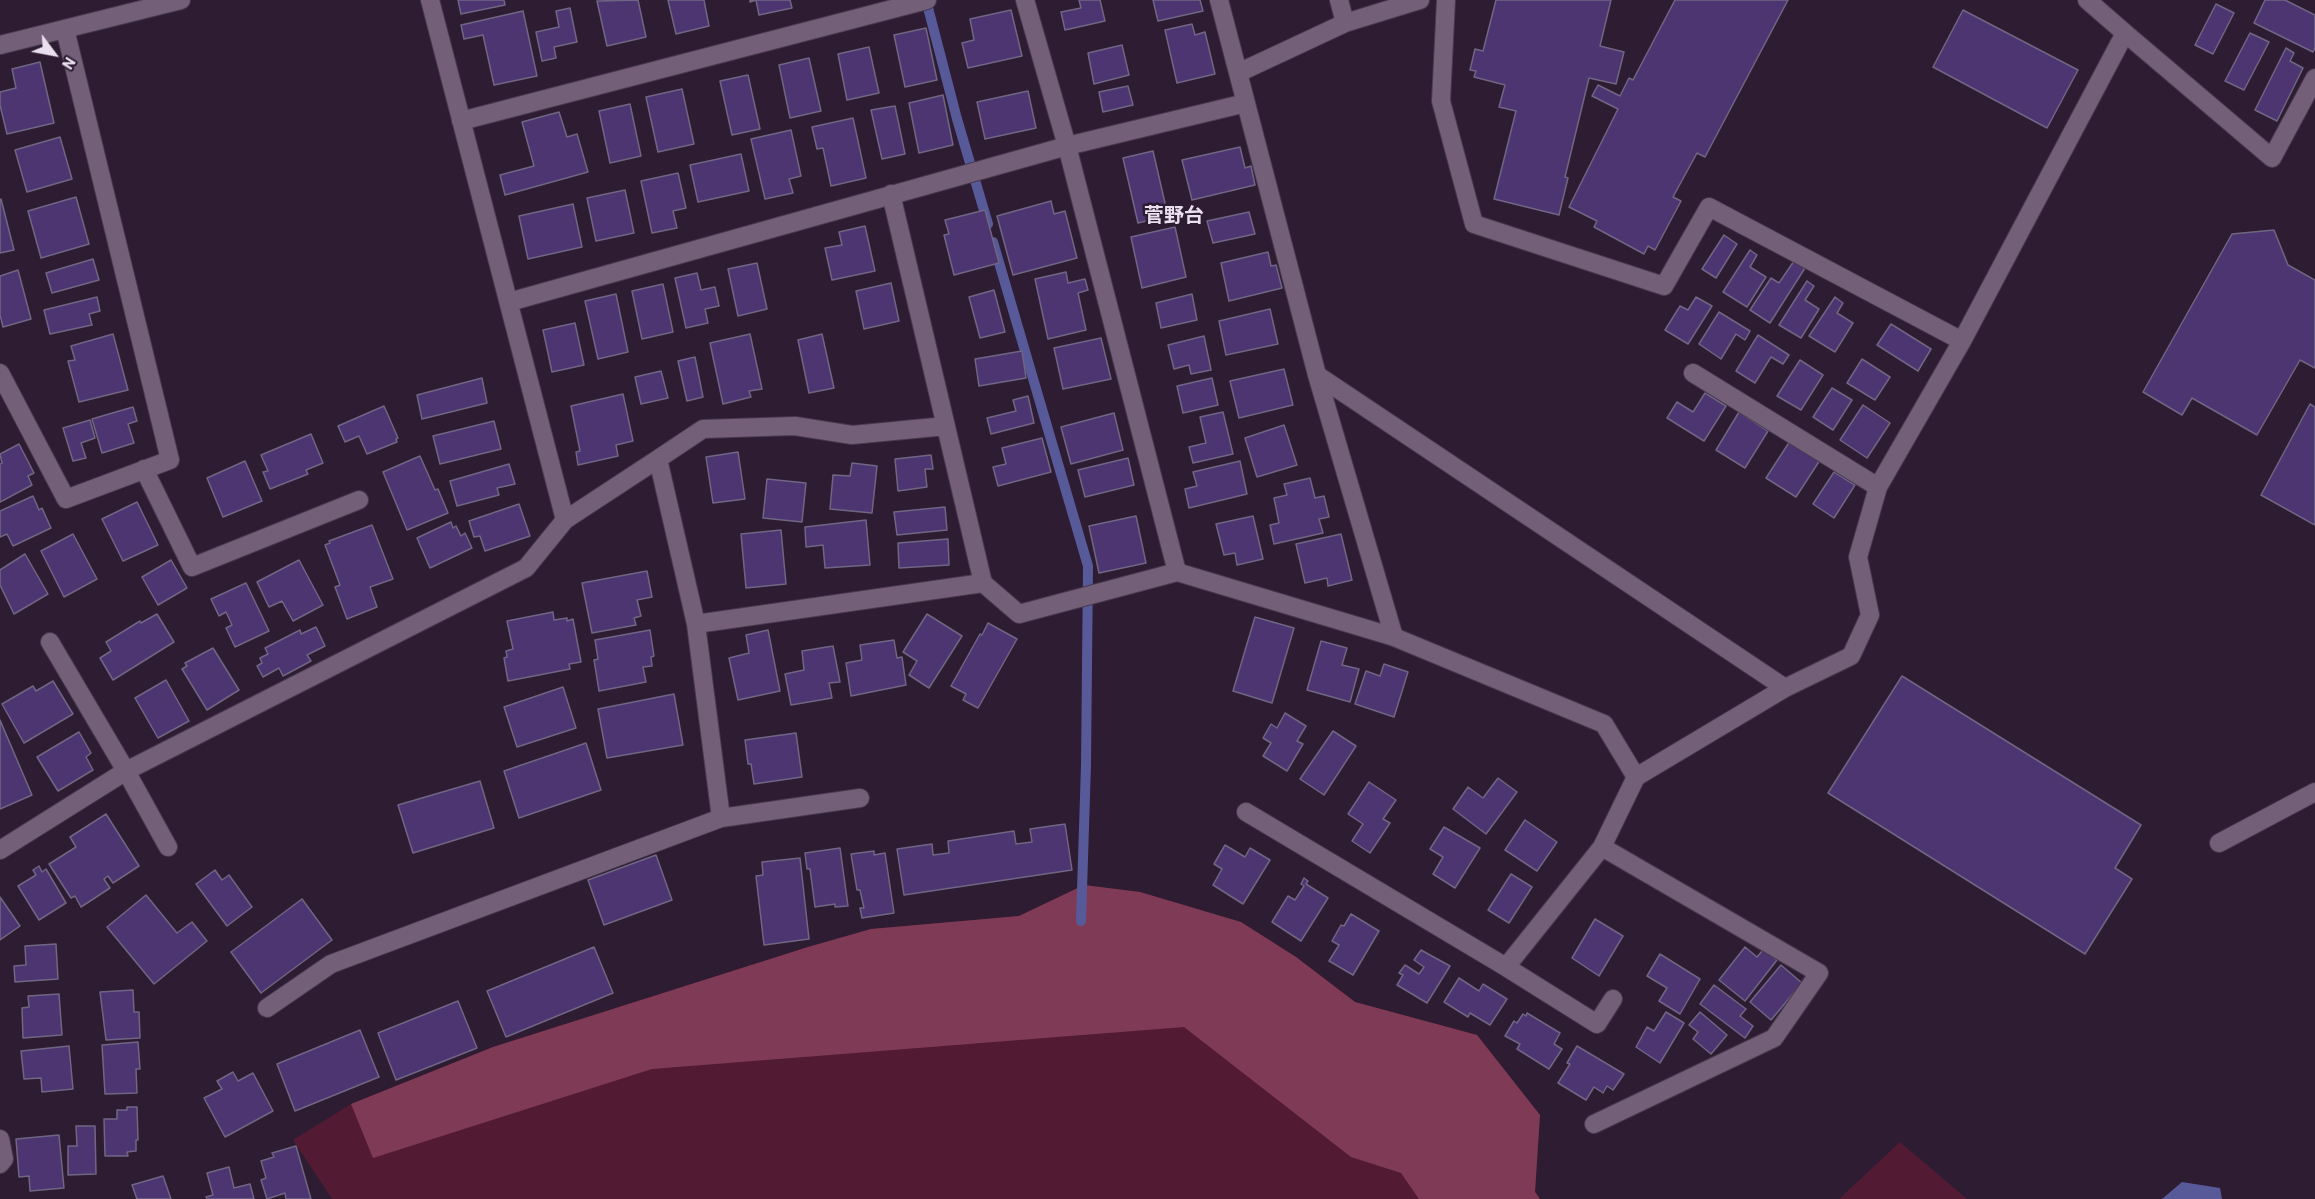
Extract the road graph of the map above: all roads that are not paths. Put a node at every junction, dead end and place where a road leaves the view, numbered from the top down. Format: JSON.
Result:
{"nodes":[{"id":1,"x":181,"y":0,"type":"edge"},
{"id":2,"x":430,"y":0,"type":"edge"},
{"id":3,"x":927,"y":0,"type":"edge"},
{"id":4,"x":1025,"y":0,"type":"edge"},
{"id":5,"x":1219,"y":0,"type":"edge"},
{"id":6,"x":1339,"y":0,"type":"edge"},
{"id":7,"x":1420,"y":0,"type":"edge"},
{"id":8,"x":1446,"y":0,"type":"edge"},
{"id":9,"x":2087,"y":0,"type":"edge"},
{"id":10,"x":1345,"y":23,"type":"junction"},
{"id":11,"x":65,"y":29,"type":"junction"},
{"id":12,"x":2125,"y":33,"type":"junction"},
{"id":13,"x":0,"y":45,"type":"edge"},
{"id":14,"x":1238,"y":73,"type":"junction"},
{"id":15,"x":2313,"y":87,"type":"edge"},
{"id":16,"x":1246,"y":103,"type":"junction"},
{"id":17,"x":461,"y":121,"type":"junction"},
{"id":18,"x":1067,"y":146,"type":"junction"},
{"id":19,"x":891,"y":194,"type":"junction"},
{"id":20,"x":509,"y":302,"type":"junction"},
{"id":21,"x":1962,"y":341,"type":"junction"},
{"id":22,"x":0,"y":373,"type":"edge"},
{"id":23,"x":1694,"y":373,"type":"dead end"},
{"id":24,"x":1317,"y":375,"type":"junction"},
{"id":25,"x":946,"y":426,"type":"junction"},
{"id":26,"x":658,"y":459,"type":"junction"},
{"id":27,"x":144,"y":469,"type":"junction"},
{"id":28,"x":1878,"y":487,"type":"junction"},
{"id":29,"x":359,"y":500,"type":"dead end"},
{"id":30,"x":565,"y":520,"type":"junction"},
{"id":31,"x":1177,"y":572,"type":"junction"},
{"id":32,"x":983,"y":584,"type":"junction"},
{"id":33,"x":696,"y":624,"type":"junction"},
{"id":34,"x":1394,"y":637,"type":"junction"},
{"id":35,"x":50,"y":642,"type":"dead end"},
{"id":36,"x":1785,"y":688,"type":"junction"},
{"id":37,"x":126,"y":771,"type":"junction"},
{"id":38,"x":1636,"y":777,"type":"junction"},
{"id":39,"x":2315,"y":792,"type":"edge"},
{"id":40,"x":860,"y":798,"type":"dead end"},
{"id":41,"x":1246,"y":812,"type":"dead end"},
{"id":42,"x":720,"y":818,"type":"junction"},
{"id":43,"x":2219,"y":843,"type":"dead end"},
{"id":44,"x":168,"y":847,"type":"dead end"},
{"id":45,"x":1602,"y":847,"type":"junction"},
{"id":46,"x":0,"y":850,"type":"edge"},
{"id":47,"x":1506,"y":967,"type":"junction"},
{"id":48,"x":1613,"y":999,"type":"dead end"},
{"id":49,"x":267,"y":1008,"type":"dead end"},
{"id":50,"x":1594,"y":1124,"type":"dead end"},
{"id":51,"x":0,"y":1139,"type":"edge"},
{"id":52,"x":0,"y":1164,"type":"edge"}],
"edges":[{"from":1,"to":11,"type":"street"},
{"from":2,"to":17,"type":"street"},
{"from":3,"to":17,"type":"street"},
{"from":4,"to":18,"type":"street"},
{"from":5,"to":14,"type":"street"},
{"from":6,"to":10,"type":"street"},
{"from":7,"to":10,"type":"street"},
{"from":8,"to":21,"type":"street"},
{"from":9,"to":12,"type":"street"},
{"from":10,"to":14,"type":"street"},
{"from":11,"to":13,"type":"street"},
{"from":11,"to":27,"type":"street"},
{"from":12,"to":15,"type":"street"},
{"from":12,"to":21,"type":"street"},
{"from":14,"to":16,"type":"street"},
{"from":16,"to":18,"type":"street"},
{"from":16,"to":24,"type":"street"},
{"from":17,"to":20,"type":"street"},
{"from":18,"to":19,"type":"street"},
{"from":18,"to":31,"type":"street"},
{"from":19,"to":20,"type":"street"},
{"from":19,"to":25,"type":"street"},
{"from":20,"to":30,"type":"street"},
{"from":21,"to":28,"type":"street"},
{"from":22,"to":27,"type":"street"},
{"from":23,"to":28,"type":"street"},
{"from":24,"to":34,"type":"street"},
{"from":24,"to":36,"type":"street"},
{"from":25,"to":26,"type":"street"},
{"from":25,"to":32,"type":"street"},
{"from":26,"to":30,"type":"street"},
{"from":26,"to":33,"type":"street"},
{"from":27,"to":29,"type":"street"},
{"from":28,"to":36,"type":"street"},
{"from":30,"to":37,"type":"street"},
{"from":31,"to":32,"type":"street"},
{"from":31,"to":34,"type":"street"},
{"from":32,"to":33,"type":"street"},
{"from":33,"to":42,"type":"street"},
{"from":34,"to":38,"type":"street"},
{"from":35,"to":37,"type":"street"},
{"from":36,"to":38,"type":"street"},
{"from":37,"to":44,"type":"street"},
{"from":37,"to":46,"type":"street"},
{"from":38,"to":45,"type":"street"},
{"from":39,"to":43,"type":"street"},
{"from":40,"to":42,"type":"street"},
{"from":41,"to":47,"type":"street"},
{"from":42,"to":49,"type":"street"},
{"from":45,"to":47,"type":"street"},
{"from":45,"to":50,"type":"street"},
{"from":47,"to":48,"type":"street"},
{"from":51,"to":52,"type":"street"}]}
